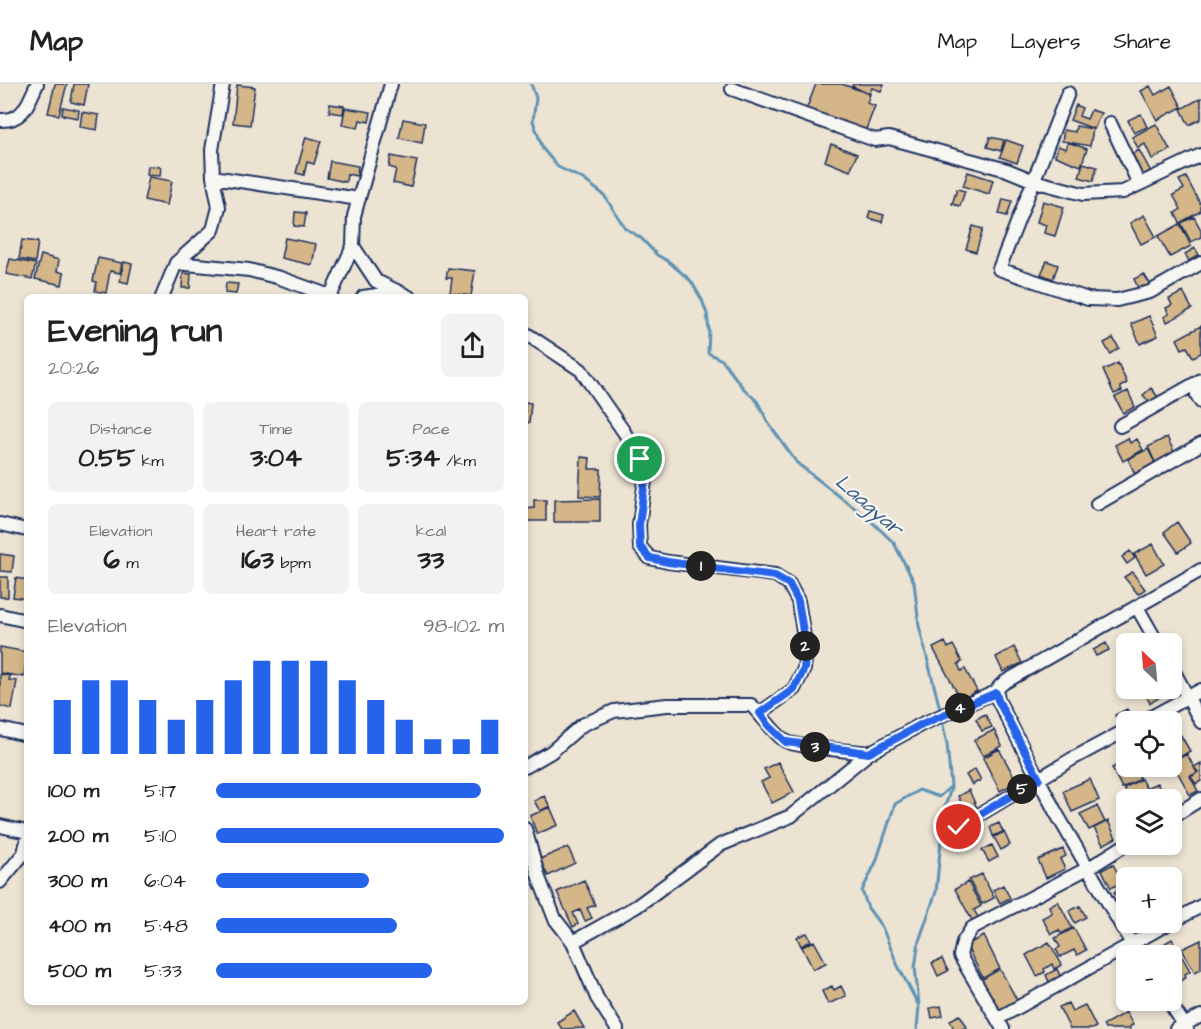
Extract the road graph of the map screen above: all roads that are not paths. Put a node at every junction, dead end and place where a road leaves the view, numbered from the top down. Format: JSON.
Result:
{"nodes":[{"id":1,"x":37,"y":84,"type":"edge"},
{"id":2,"x":223,"y":84,"type":"edge"},
{"id":3,"x":391,"y":84,"type":"edge"},
{"id":4,"x":732,"y":88,"type":"dead end"},
{"id":5,"x":1068,"y":93,"type":"dead end"},
{"id":6,"x":0,"y":120,"type":"edge"},
{"id":7,"x":1110,"y":123,"type":"dead end"},
{"id":8,"x":1201,"y":154,"type":"edge"},
{"id":9,"x":213,"y":177,"type":"junction"},
{"id":10,"x":1034,"y":181,"type":"junction"},
{"id":11,"x":1139,"y":184,"type":"junction"},
{"id":12,"x":359,"y":199,"type":"junction"},
{"id":13,"x":353,"y":246,"type":"junction"},
{"id":14,"x":176,"y":263,"type":"junction"},
{"id":15,"x":1201,"y":263,"type":"edge"},
{"id":16,"x":163,"y":294,"type":"edge"},
{"id":17,"x":324,"y":294,"type":"edge"},
{"id":18,"x":331,"y":294,"type":"edge"},
{"id":19,"x":402,"y":294,"type":"edge"},
{"id":20,"x":528,"y":335,"type":"edge"},
{"id":21,"x":1200,"y":381,"type":"edge"},
{"id":22,"x":1201,"y":402,"type":"edge"},
{"id":23,"x":1120,"y":426,"type":"dead end"},
{"id":24,"x":1201,"y":444,"type":"edge"},
{"id":25,"x":1097,"y":504,"type":"dead end"},
{"id":26,"x":0,"y":524,"type":"edge"},
{"id":27,"x":24,"y":529,"type":"edge"},
{"id":28,"x":1201,"y":570,"type":"edge"},
{"id":29,"x":1137,"y":607,"type":"junction"},
{"id":30,"x":0,"y":615,"type":"edge"},
{"id":31,"x":24,"y":620,"type":"edge"},
{"id":32,"x":1152,"y":633,"type":"edge"},
{"id":33,"x":1182,"y":686,"type":"edge"},
{"id":34,"x":1201,"y":690,"type":"edge"},
{"id":35,"x":996,"y":693,"type":"junction"},
{"id":36,"x":1188,"y":697,"type":"junction"},
{"id":37,"x":1162,"y":711,"type":"edge"},
{"id":38,"x":760,"y":713,"type":"junction"},
{"id":39,"x":1201,"y":722,"type":"edge"},
{"id":40,"x":0,"y":729,"type":"edge"},
{"id":41,"x":24,"y":734,"type":"edge"},
{"id":42,"x":1116,"y":735,"type":"edge"},
{"id":43,"x":869,"y":753,"type":"junction"},
{"id":44,"x":528,"y":765,"type":"edge"},
{"id":45,"x":1039,"y":779,"type":"junction"},
{"id":46,"x":1201,"y":799,"type":"edge"},
{"id":47,"x":1182,"y":811,"type":"edge"},
{"id":48,"x":0,"y":826,"type":"edge"},
{"id":49,"x":959,"y":827,"type":"dead end"},
{"id":50,"x":24,"y":831,"type":"edge"},
{"id":51,"x":528,"y":840,"type":"edge"},
{"id":52,"x":1116,"y":851,"type":"edge"},
{"id":53,"x":24,"y":853,"type":"edge"},
{"id":54,"x":1088,"y":868,"type":"junction"},
{"id":55,"x":0,"y":882,"type":"edge"},
{"id":56,"x":1201,"y":906,"type":"edge"},
{"id":57,"x":1182,"y":916,"type":"edge"},
{"id":58,"x":1151,"y":933,"type":"edge"},
{"id":59,"x":573,"y":942,"type":"junction"},
{"id":60,"x":1131,"y":944,"type":"junction"},
{"id":61,"x":1174,"y":1011,"type":"edge"},
{"id":62,"x":1201,"y":1016,"type":"edge"},
{"id":63,"x":1000,"y":1024,"type":"edge"},
{"id":64,"x":1182,"y":1027,"type":"edge"},
{"id":65,"x":617,"y":1029,"type":"edge"}],
"edges":[{"from":1,"to":6,"type":"street"},
{"from":2,"to":9,"type":"street"},
{"from":3,"to":12,"type":"street"},
{"from":4,"to":10,"type":"street"},
{"from":5,"to":10,"type":"street"},
{"from":7,"to":11,"type":"street"},
{"from":8,"to":11,"type":"street"},
{"from":9,"to":12,"type":"street"},
{"from":9,"to":14,"type":"street"},
{"from":10,"to":11,"type":"street"},
{"from":10,"to":15,"type":"street"},
{"from":12,"to":13,"type":"street"},
{"from":13,"to":18,"type":"street"},
{"from":13,"to":19,"type":"street"},
{"from":14,"to":16,"type":"street"},
{"from":14,"to":17,"type":"street"},
{"from":20,"to":38,"type":"street"},
{"from":21,"to":22,"type":"street"},
{"from":21,"to":23,"type":"street"},
{"from":24,"to":25,"type":"street"},
{"from":26,"to":27,"type":"street"},
{"from":28,"to":29,"type":"street"},
{"from":29,"to":32,"type":"street"},
{"from":29,"to":35,"type":"street"},
{"from":30,"to":31,"type":"street"},
{"from":33,"to":36,"type":"street"},
{"from":34,"to":36,"type":"street"},
{"from":35,"to":43,"type":"street"},
{"from":35,"to":45,"type":"street"},
{"from":36,"to":37,"type":"street"},
{"from":36,"to":39,"type":"street"},
{"from":38,"to":43,"type":"street"},
{"from":38,"to":44,"type":"street"},
{"from":40,"to":41,"type":"street"},
{"from":42,"to":45,"type":"street"},
{"from":43,"to":59,"type":"street"},
{"from":45,"to":49,"type":"street"},
{"from":45,"to":54,"type":"street"},
{"from":46,"to":47,"type":"street"},
{"from":48,"to":50,"type":"street"},
{"from":51,"to":59,"type":"street"},
{"from":52,"to":54,"type":"street"},
{"from":53,"to":55,"type":"street"},
{"from":54,"to":60,"type":"street"},
{"from":54,"to":63,"type":"street"},
{"from":56,"to":57,"type":"street"},
{"from":58,"to":60,"type":"street"},
{"from":59,"to":65,"type":"street"},
{"from":60,"to":63,"type":"street"},
{"from":61,"to":64,"type":"street"},
{"from":62,"to":64,"type":"street"}]}
